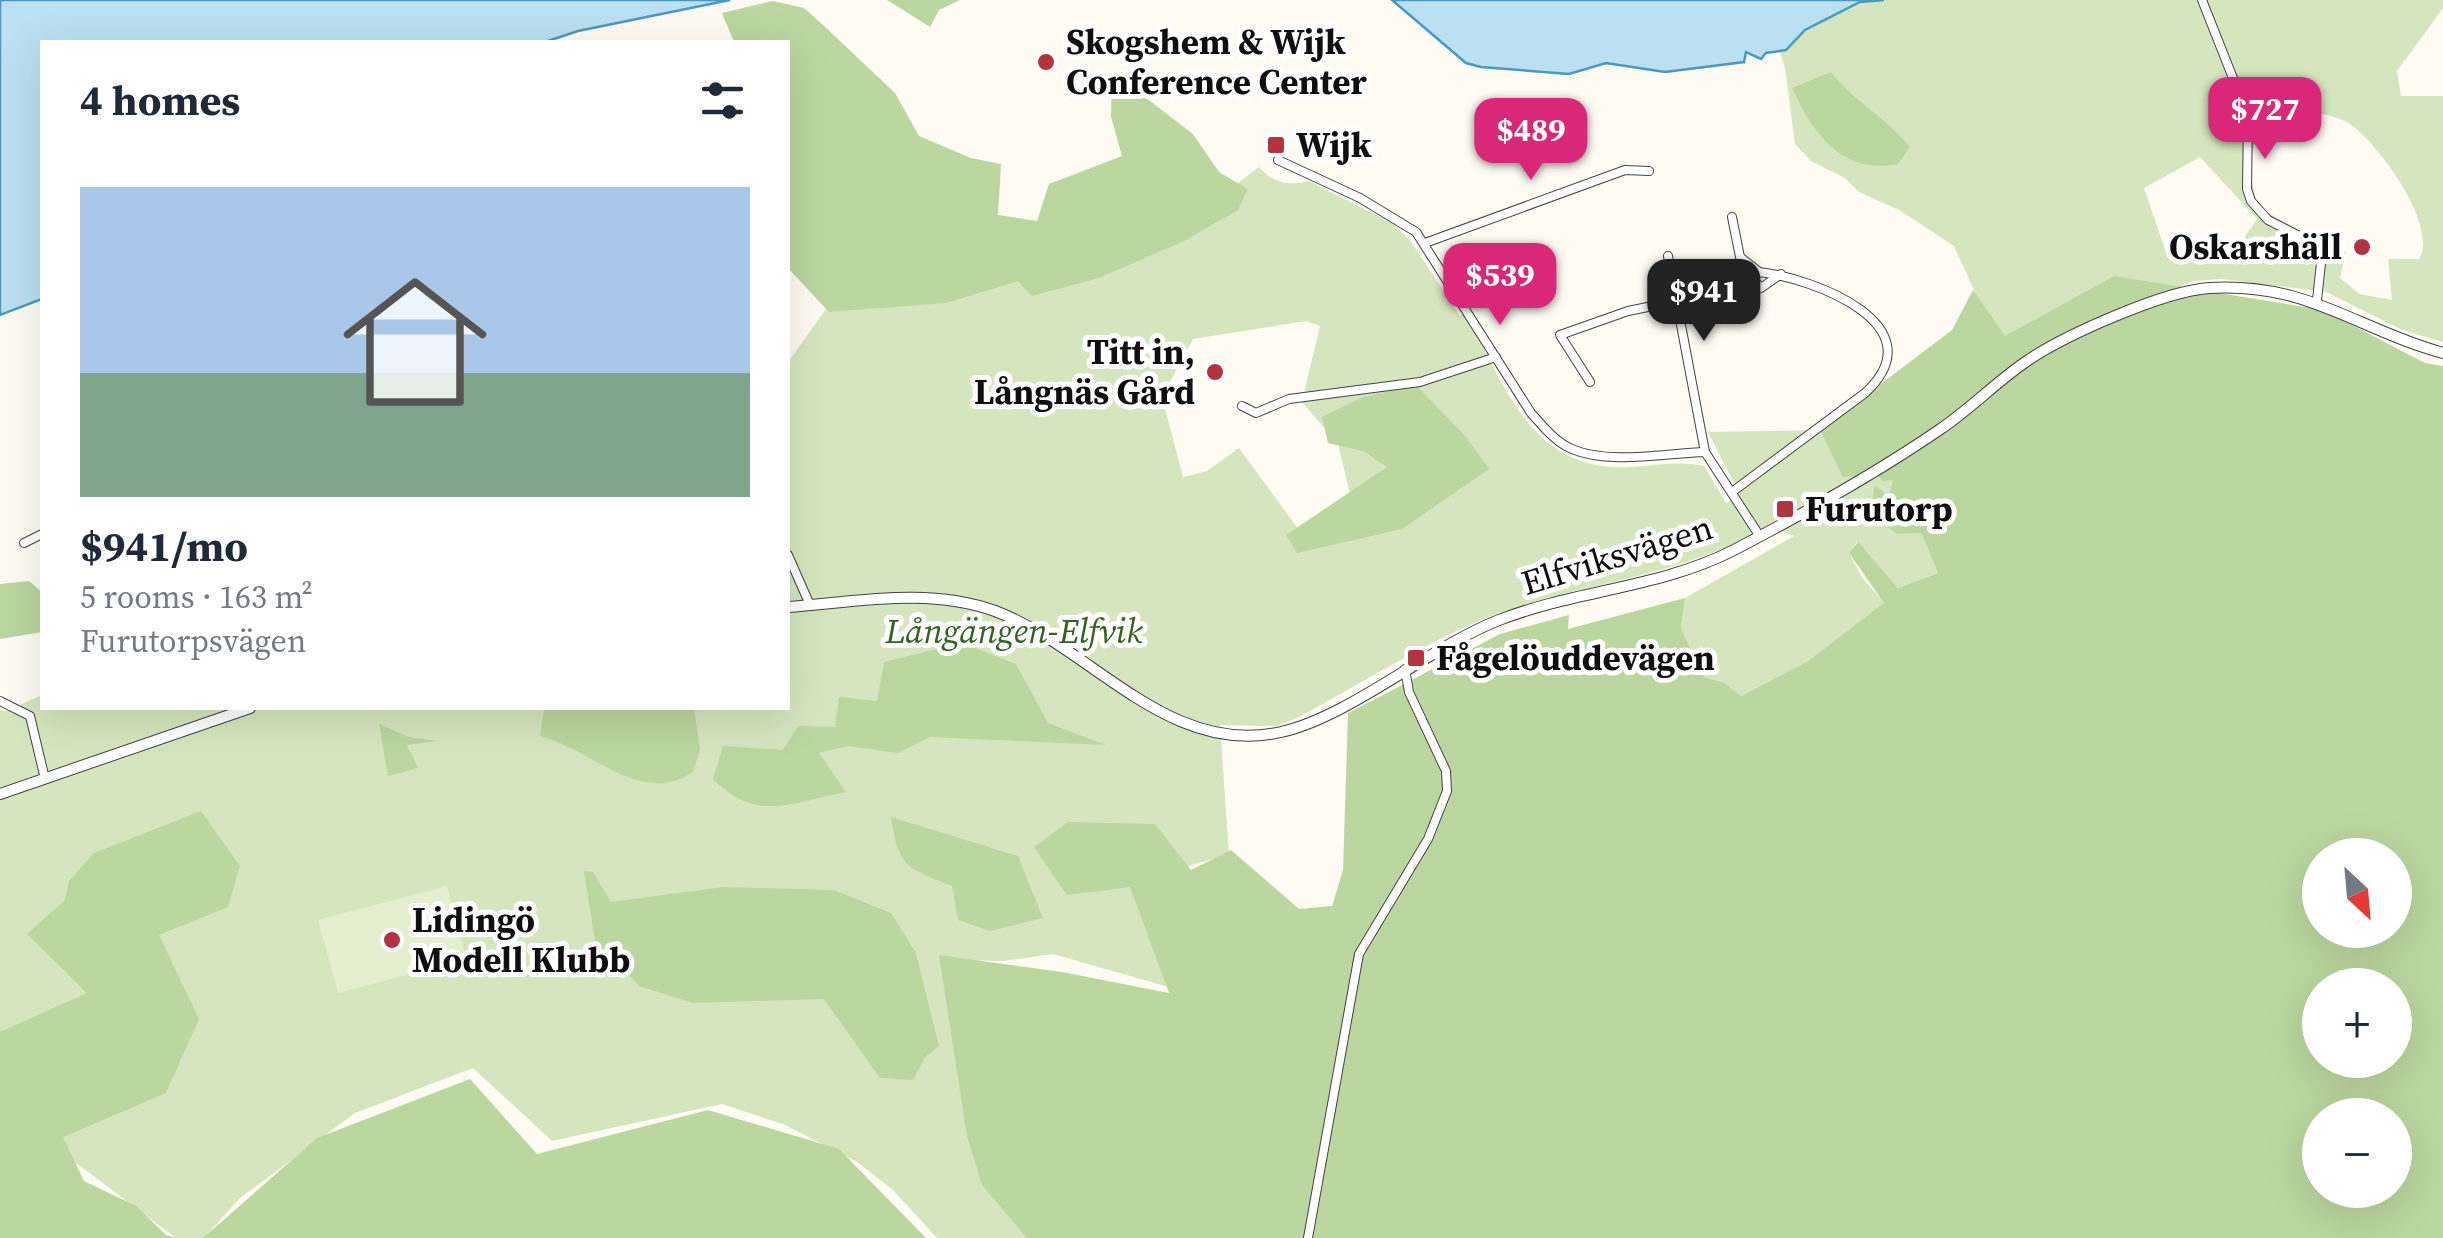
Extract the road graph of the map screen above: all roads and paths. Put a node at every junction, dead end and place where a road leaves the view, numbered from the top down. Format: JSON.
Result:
{"nodes":[{"id":1,"x":2202,"y":0,"type":"edge"},
{"id":2,"x":1278,"y":160,"type":"dead end"},
{"id":3,"x":1649,"y":171,"type":"dead end"},
{"id":4,"x":1732,"y":217,"type":"dead end"},
{"id":5,"x":1425,"y":243,"type":"junction"},
{"id":6,"x":1668,"y":256,"type":"dead end"},
{"id":7,"x":1758,"y":272,"type":"junction"},
{"id":8,"x":1781,"y":274,"type":"junction"},
{"id":9,"x":2316,"y":300,"type":"junction"},
{"id":10,"x":1677,"y":301,"type":"junction"},
{"id":11,"x":2443,"y":353,"type":"edge"},
{"id":12,"x":1496,"y":357,"type":"junction"},
{"id":13,"x":1590,"y":382,"type":"dead end"},
{"id":14,"x":1242,"y":406,"type":"dead end"},
{"id":15,"x":1705,"y":452,"type":"junction"},
{"id":16,"x":1732,"y":492,"type":"junction"},
{"id":17,"x":40,"y":535,"type":"edge"},
{"id":18,"x":1759,"y":535,"type":"junction"},
{"id":19,"x":24,"y":542,"type":"dead end"},
{"id":20,"x":790,"y":560,"type":"edge"},
{"id":21,"x":810,"y":605,"type":"junction"},
{"id":22,"x":790,"y":607,"type":"edge"},
{"id":23,"x":1404,"y":669,"type":"junction"},
{"id":24,"x":0,"y":700,"type":"edge"},
{"id":25,"x":244,"y":710,"type":"edge"},
{"id":26,"x":45,"y":779,"type":"junction"},
{"id":27,"x":0,"y":794,"type":"edge"},
{"id":28,"x":1308,"y":1238,"type":"edge"}],
"edges":[{"from":1,"to":9,"type":"street"},
{"from":2,"to":5,"type":"street"},
{"from":3,"to":5,"type":"street"},
{"from":4,"to":7,"type":"street"},
{"from":5,"to":12,"type":"street"},
{"from":6,"to":10,"type":"street"},
{"from":7,"to":8,"type":"street"},
{"from":7,"to":8,"type":"street"},
{"from":8,"to":16,"type":"street"},
{"from":9,"to":11,"type":"street","name":"Elfviksvägen"},
{"from":9,"to":18,"type":"street","name":"Elfviksvägen"},
{"from":10,"to":13,"type":"street"},
{"from":10,"to":15,"type":"street"},
{"from":12,"to":14,"type":"street"},
{"from":12,"to":15,"type":"street"},
{"from":15,"to":16,"type":"street"},
{"from":16,"to":18,"type":"street"},
{"from":17,"to":19,"type":"street"},
{"from":18,"to":23,"type":"street","name":"Elfviksvägen"},
{"from":20,"to":21,"type":"street"},
{"from":21,"to":22,"type":"street","name":"Elfviksvägen"},
{"from":21,"to":23,"type":"street","name":"Elfviksvägen"},
{"from":23,"to":28,"type":"street"},
{"from":24,"to":26,"type":"street"},
{"from":25,"to":26,"type":"street"},
{"from":26,"to":27,"type":"street"}]}
